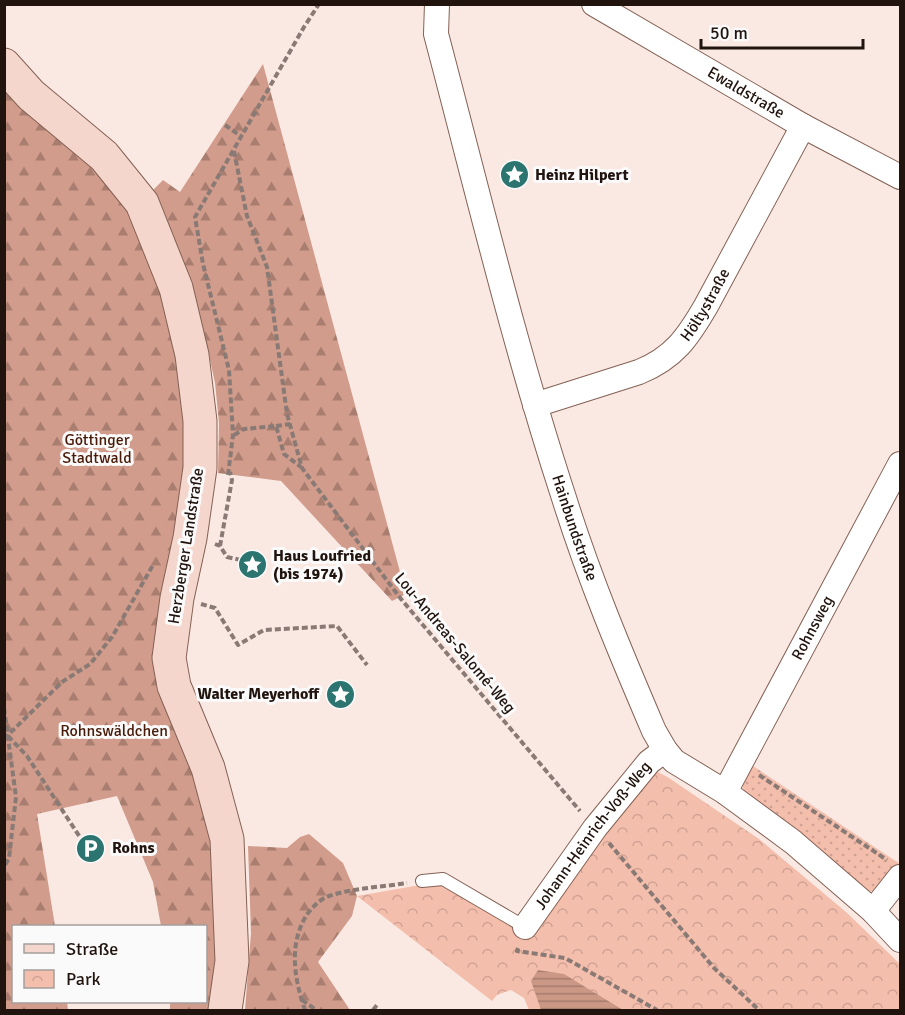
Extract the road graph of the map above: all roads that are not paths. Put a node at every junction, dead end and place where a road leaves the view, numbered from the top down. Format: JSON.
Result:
{"nodes":[{"id":1,"x":437,"y":4,"type":"edge"},
{"id":2,"x":594,"y":4,"type":"edge"},
{"id":3,"x":4,"y":65,"type":"edge"},
{"id":4,"x":803,"y":126,"type":"junction"},
{"id":5,"x":900,"y":177,"type":"edge"},
{"id":6,"x":535,"y":405,"type":"junction"},
{"id":7,"x":900,"y":464,"type":"edge"},
{"id":8,"x":665,"y":750,"type":"junction"},
{"id":9,"x":725,"y":792,"type":"junction"},
{"id":10,"x":896,"y":870,"type":"edge"},
{"id":11,"x":422,"y":881,"type":"road end"},
{"id":12,"x":873,"y":911,"type":"junction"},
{"id":13,"x":525,"y":927,"type":"joint"},
{"id":14,"x":900,"y":940,"type":"edge"},
{"id":15,"x":225,"y":1011,"type":"edge"}],
"edges":[{"from":1,"to":6,"type":"street","name":"Hainbundstraße"},
{"from":2,"to":4,"type":"street","name":"Ewaldstraße"},
{"from":3,"to":15,"type":"street","name":"Herzberger Landstraße"},
{"from":4,"to":5,"type":"street","name":"Ewaldstraße"},
{"from":4,"to":6,"type":"street","name":"Höltystraße"},
{"from":6,"to":8,"type":"street","name":"Hainbundstraße"},
{"from":7,"to":9,"type":"street","name":"Rohnsweg"},
{"from":8,"to":9,"type":"street","name":"Hainbundstraße"},
{"from":8,"to":13,"type":"street","name":"Johann-Heinrich-Voß-Weg"},
{"from":9,"to":12,"type":"street","name":"Hainbundstraße"},
{"from":10,"to":12,"type":"street"},
{"from":11,"to":13,"type":"lane"},
{"from":12,"to":14,"type":"street","name":"Hainbundstraße"}]}
